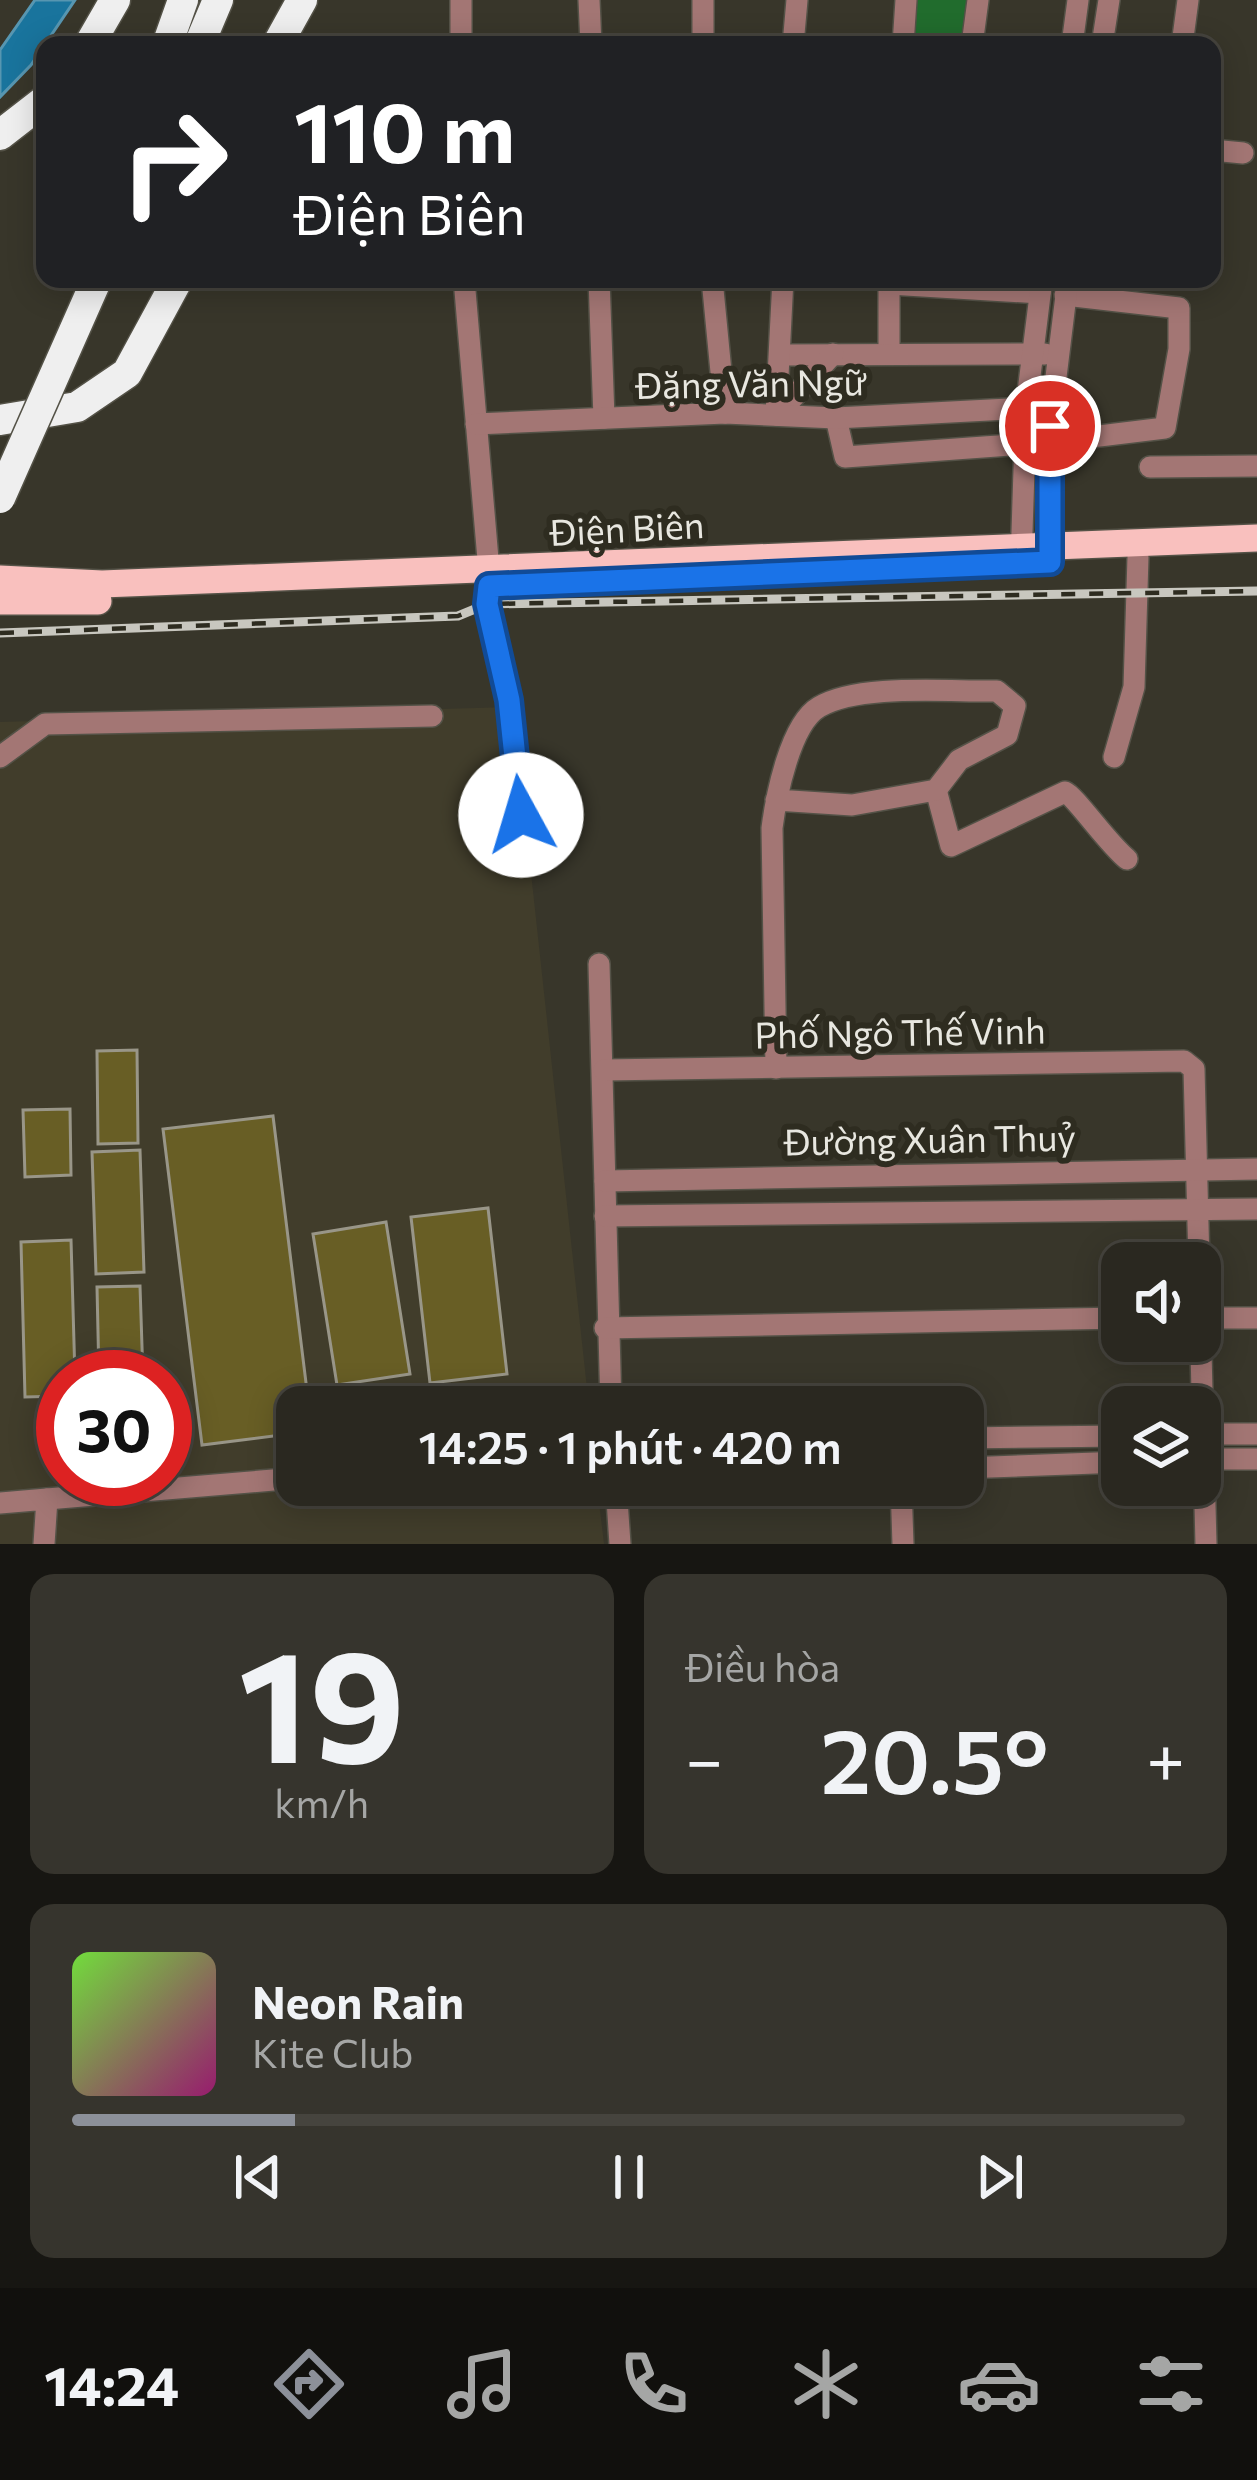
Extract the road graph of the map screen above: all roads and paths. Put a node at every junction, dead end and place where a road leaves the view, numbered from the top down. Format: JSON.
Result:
{"nodes":[{"id":1,"x":115,"y":0,"type":"edge"},
{"id":2,"x":183,"y":0,"type":"edge"},
{"id":3,"x":218,"y":0,"type":"edge"},
{"id":4,"x":302,"y":0,"type":"edge"},
{"id":5,"x":461,"y":0,"type":"edge"},
{"id":6,"x":589,"y":0,"type":"edge"},
{"id":7,"x":704,"y":0,"type":"edge"},
{"id":8,"x":797,"y":0,"type":"edge"},
{"id":9,"x":906,"y":0,"type":"edge"},
{"id":10,"x":978,"y":0,"type":"edge"},
{"id":11,"x":1078,"y":0,"type":"edge"},
{"id":12,"x":1109,"y":0,"type":"edge"},
{"id":13,"x":1188,"y":0,"type":"edge"},
{"id":14,"x":94,"y":36,"type":"edge"},
{"id":15,"x":170,"y":36,"type":"edge"},
{"id":16,"x":203,"y":36,"type":"edge"},
{"id":17,"x":282,"y":36,"type":"edge"},
{"id":18,"x":460,"y":36,"type":"edge"},
{"id":19,"x":591,"y":36,"type":"edge"},
{"id":20,"x":703,"y":36,"type":"edge"},
{"id":21,"x":794,"y":36,"type":"edge"},
{"id":22,"x":904,"y":36,"type":"edge"},
{"id":23,"x":974,"y":36,"type":"edge"},
{"id":24,"x":1073,"y":36,"type":"edge"},
{"id":25,"x":1103,"y":36,"type":"edge"},
{"id":26,"x":1183,"y":36,"type":"edge"},
{"id":27,"x":36,"y":107,"type":"edge"},
{"id":28,"x":0,"y":135,"type":"edge"},
{"id":29,"x":1221,"y":151,"type":"edge"},
{"id":30,"x":1243,"y":153,"type":"dead end"},
{"id":31,"x":71,"y":288,"type":"edge"},
{"id":32,"x":94,"y":288,"type":"edge"},
{"id":33,"x":173,"y":288,"type":"edge"},
{"id":34,"x":465,"y":288,"type":"edge"},
{"id":35,"x":599,"y":288,"type":"edge"},
{"id":36,"x":713,"y":288,"type":"edge"},
{"id":37,"x":783,"y":288,"type":"edge"},
{"id":38,"x":889,"y":288,"type":"edge"},
{"id":39,"x":1041,"y":288,"type":"edge"},
{"id":40,"x":1066,"y":288,"type":"edge"},
{"id":41,"x":1071,"y":288,"type":"edge"},
{"id":42,"x":890,"y":352,"type":"junction"},
{"id":43,"x":833,"y":354,"type":"junction"},
{"id":44,"x":1033,"y":354,"type":"junction"},
{"id":45,"x":1058,"y":354,"type":"junction"},
{"id":46,"x":782,"y":355,"type":"junction"},
{"id":47,"x":1027,"y":408,"type":"junction"},
{"id":48,"x":725,"y":413,"type":"junction"},
{"id":49,"x":776,"y":415,"type":"junction"},
{"id":50,"x":604,"y":418,"type":"junction"},
{"id":51,"x":836,"y":418,"type":"junction"},
{"id":52,"x":0,"y":420,"type":"edge"},
{"id":53,"x":476,"y":424,"type":"junction"},
{"id":54,"x":1050,"y":442,"type":"junction"},
{"id":55,"x":1025,"y":444,"type":"junction"},
{"id":56,"x":0,"y":451,"type":"edge"},
{"id":57,"x":1257,"y":466,"type":"edge"},
{"id":58,"x":1150,"y":467,"type":"dead end"},
{"id":59,"x":0,"y":498,"type":"edge"},
{"id":60,"x":1257,"y":538,"type":"edge"},
{"id":61,"x":1036,"y":554,"type":"junction"},
{"id":62,"x":1257,"y":554,"type":"edge"},
{"id":63,"x":1138,"y":557,"type":"junction"},
{"id":64,"x":0,"y":579,"type":"edge"},
{"id":65,"x":489,"y":579,"type":"junction"},
{"id":66,"x":0,"y":601,"type":"edge"},
{"id":67,"x":432,"y":716,"type":"dead end"},
{"id":68,"x":0,"y":757,"type":"edge"},
{"id":69,"x":1114,"y":758,"type":"dead end"},
{"id":70,"x":936,"y":790,"type":"junction"},
{"id":71,"x":776,"y":800,"type":"junction"},
{"id":72,"x":521,"y":815,"type":"dead end"},
{"id":73,"x":1127,"y":859,"type":"dead end"},
{"id":74,"x":599,"y":964,"type":"dead end"},
{"id":75,"x":776,"y":1069,"type":"junction"},
{"id":76,"x":604,"y":1070,"type":"junction"},
{"id":77,"x":1196,"y":1169,"type":"junction"},
{"id":78,"x":1257,"y":1169,"type":"edge"},
{"id":79,"x":604,"y":1181,"type":"junction"},
{"id":80,"x":1197,"y":1209,"type":"junction"},
{"id":81,"x":1257,"y":1209,"type":"edge"},
{"id":82,"x":605,"y":1216,"type":"junction"},
{"id":83,"x":1198,"y":1242,"type":"edge"},
{"id":84,"x":1221,"y":1317,"type":"edge"},
{"id":85,"x":1101,"y":1318,"type":"edge"},
{"id":86,"x":1257,"y":1318,"type":"edge"},
{"id":87,"x":605,"y":1328,"type":"junction"},
{"id":88,"x":609,"y":1386,"type":"edge"},
{"id":89,"x":1221,"y":1434,"type":"edge"},
{"id":90,"x":1257,"y":1434,"type":"edge"},
{"id":91,"x":1101,"y":1436,"type":"edge"},
{"id":92,"x":984,"y":1438,"type":"edge"},
{"id":93,"x":1221,"y":1459,"type":"edge"},
{"id":94,"x":1257,"y":1459,"type":"edge"},
{"id":95,"x":1101,"y":1463,"type":"edge"},
{"id":96,"x":984,"y":1467,"type":"edge"},
{"id":97,"x":276,"y":1480,"type":"edge"},
{"id":98,"x":192,"y":1487,"type":"edge"},
{"id":99,"x":36,"y":1500,"type":"edge"},
{"id":100,"x":0,"y":1503,"type":"edge"},
{"id":101,"x":47,"y":1506,"type":"edge"},
{"id":102,"x":617,"y":1506,"type":"edge"},
{"id":103,"x":902,"y":1506,"type":"edge"},
{"id":104,"x":1205,"y":1506,"type":"edge"},
{"id":105,"x":44,"y":1544,"type":"edge"},
{"id":106,"x":620,"y":1544,"type":"edge"},
{"id":107,"x":903,"y":1544,"type":"edge"},
{"id":108,"x":1207,"y":1544,"type":"edge"}],
"edges":[{"from":1,"to":14,"type":"highway"},
{"from":2,"to":15,"type":"highway"},
{"from":3,"to":16,"type":"highway"},
{"from":4,"to":17,"type":"highway"},
{"from":5,"to":18,"type":"street"},
{"from":6,"to":19,"type":"street"},
{"from":7,"to":20,"type":"street"},
{"from":8,"to":21,"type":"street"},
{"from":9,"to":22,"type":"street"},
{"from":10,"to":23,"type":"street"},
{"from":11,"to":24,"type":"street"},
{"from":12,"to":25,"type":"street"},
{"from":13,"to":26,"type":"street"},
{"from":27,"to":28,"type":"highway"},
{"from":29,"to":30,"type":"street"},
{"from":31,"to":56,"type":"highway"},
{"from":32,"to":59,"type":"highway","bridge":true},
{"from":33,"to":52,"type":"highway"},
{"from":34,"to":53,"type":"street"},
{"from":35,"to":50,"type":"street"},
{"from":36,"to":48,"type":"street"},
{"from":37,"to":46,"type":"street"},
{"from":38,"to":42,"type":"street"},
{"from":39,"to":44,"type":"street"},
{"from":40,"to":45,"type":"street"},
{"from":41,"to":54,"type":"street"},
{"from":42,"to":43,"type":"street"},
{"from":42,"to":44,"type":"street"},
{"from":43,"to":46,"type":"street"},
{"from":43,"to":49,"type":"street"},
{"from":44,"to":45,"type":"street"},
{"from":44,"to":47,"type":"street"},
{"from":45,"to":54,"type":"street"},
{"from":46,"to":49,"type":"street"},
{"from":47,"to":51,"type":"street","name":"Đặng Văn Ngữ"},
{"from":47,"to":55,"type":"street"},
{"from":48,"to":49,"type":"street","name":"Đặng Văn Ngữ"},
{"from":48,"to":50,"type":"street","name":"Đặng Văn Ngữ"},
{"from":49,"to":51,"type":"street","name":"Đặng Văn Ngữ"},
{"from":50,"to":53,"type":"street","name":"Đặng Văn Ngữ"},
{"from":51,"to":55,"type":"street"},
{"from":53,"to":65,"type":"street"},
{"from":54,"to":61,"type":"street"},
{"from":55,"to":61,"type":"street"},
{"from":57,"to":58,"type":"street"},
{"from":60,"to":61,"type":"main road","name":"Điện Biên"},
{"from":61,"to":63,"type":"main road","name":"Điện Biên"},
{"from":61,"to":65,"type":"main road","name":"Điện Biên"},
{"from":62,"to":63,"type":"main road","name":"Điện Biên"},
{"from":63,"to":69,"type":"street"},
{"from":64,"to":65,"type":"main road","name":"Điện Biên"},
{"from":65,"to":66,"type":"main road","name":"Điện Biên"},
{"from":65,"to":72,"type":"street"},
{"from":67,"to":68,"type":"street"},
{"from":70,"to":71,"type":"street"},
{"from":70,"to":71,"type":"street"},
{"from":70,"to":73,"type":"street"},
{"from":71,"to":75,"type":"street"},
{"from":74,"to":76,"type":"street"},
{"from":75,"to":76,"type":"street","name":"Phố Ngô Thế Vinh"},
{"from":75,"to":77,"type":"street","name":"Phố Ngô Thế Vinh"},
{"from":76,"to":79,"type":"street"},
{"from":77,"to":78,"type":"street","name":"Đường Xuân Thuỷ"},
{"from":77,"to":79,"type":"street","name":"Đường Xuân Thuỷ"},
{"from":77,"to":80,"type":"street"},
{"from":79,"to":82,"type":"street"},
{"from":80,"to":81,"type":"street","name":"Đường Xuân Thuỷ"},
{"from":80,"to":82,"type":"street","name":"Đường Xuân Thuỷ"},
{"from":80,"to":83,"type":"street"},
{"from":82,"to":87,"type":"street"},
{"from":84,"to":86,"type":"street"},
{"from":85,"to":87,"type":"street"},
{"from":87,"to":88,"type":"street"},
{"from":89,"to":90,"type":"street"},
{"from":91,"to":92,"type":"street"},
{"from":93,"to":94,"type":"street"},
{"from":95,"to":96,"type":"street"},
{"from":97,"to":98,"type":"street"},
{"from":99,"to":100,"type":"street"},
{"from":101,"to":105,"type":"street"},
{"from":102,"to":106,"type":"street"},
{"from":103,"to":107,"type":"street"},
{"from":104,"to":108,"type":"street"}]}
